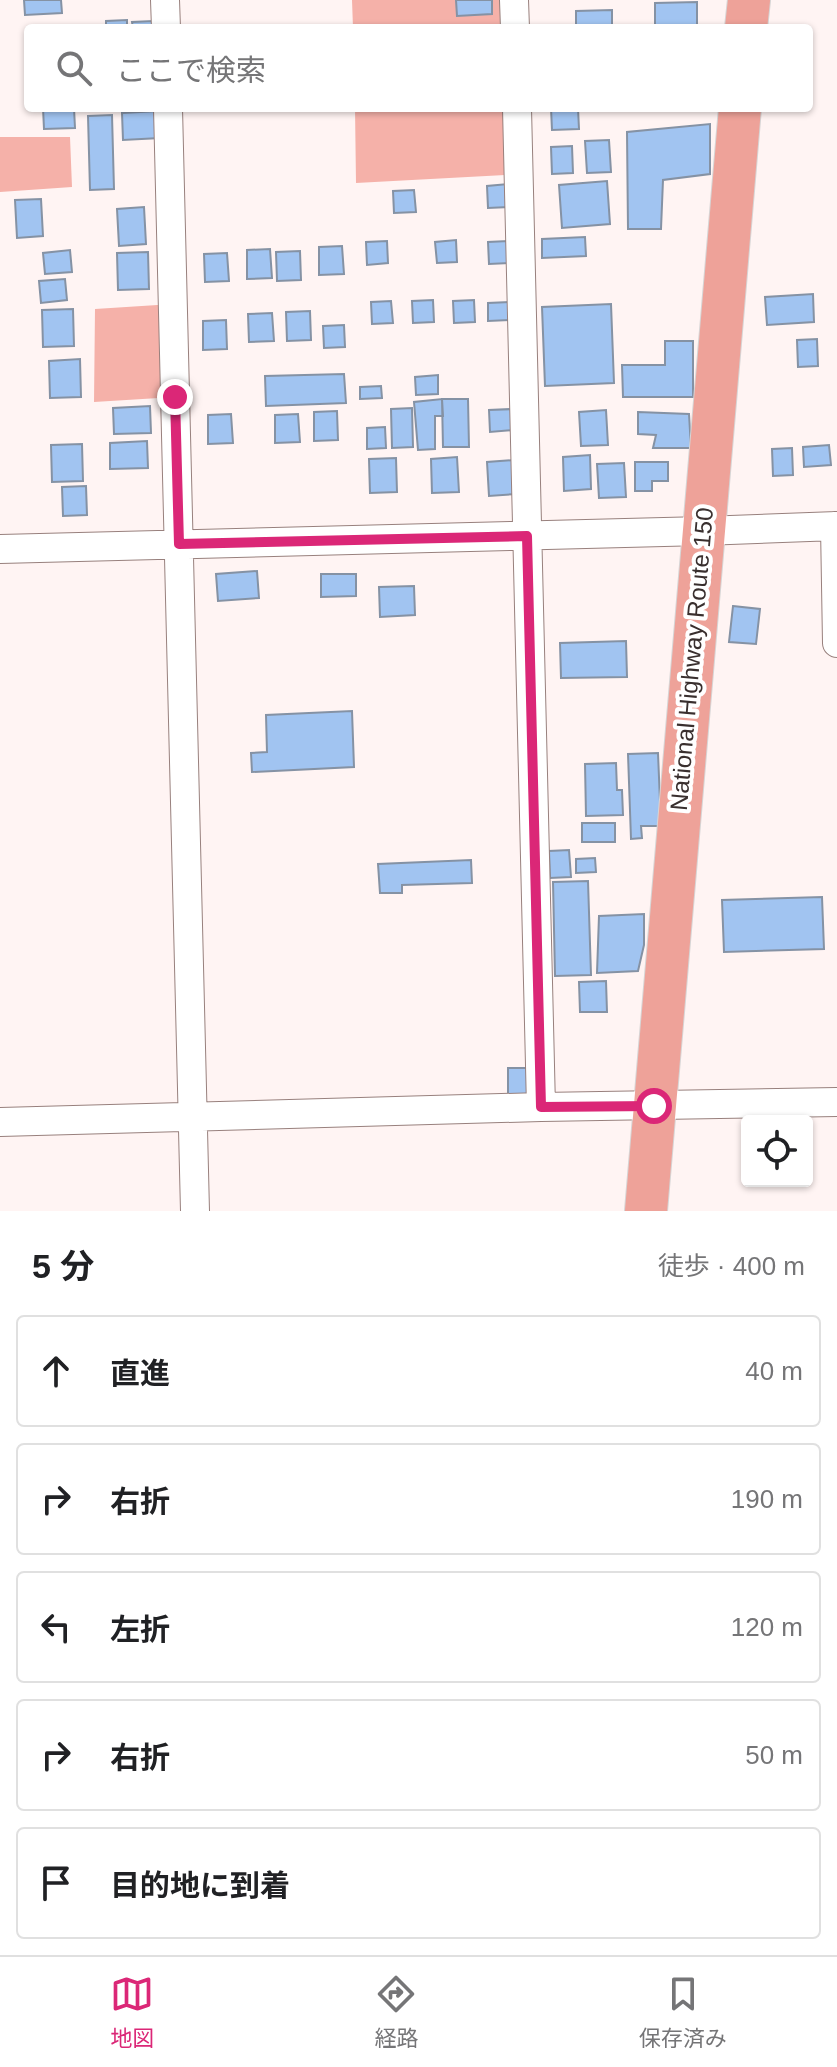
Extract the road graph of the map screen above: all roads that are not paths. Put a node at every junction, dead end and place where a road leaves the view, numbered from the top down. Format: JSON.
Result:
{"nodes":[{"id":1,"x":165,"y":0,"type":"edge"},
{"id":2,"x":514,"y":0,"type":"edge"},
{"id":3,"x":749,"y":0,"type":"edge"},
{"id":4,"x":166,"y":24,"type":"edge"},
{"id":5,"x":515,"y":24,"type":"edge"},
{"id":6,"x":746,"y":24,"type":"edge"},
{"id":7,"x":168,"y":112,"type":"edge"},
{"id":8,"x":517,"y":112,"type":"edge"},
{"id":9,"x":740,"y":112,"type":"edge"},
{"id":10,"x":836,"y":526,"type":"edge"},
{"id":11,"x":703,"y":531,"type":"junction"},
{"id":12,"x":527,"y":536,"type":"junction"},
{"id":13,"x":179,"y":544,"type":"junction"},
{"id":14,"x":0,"y":549,"type":"edge"},
{"id":15,"x":837,"y":643,"type":"edge"},
{"id":16,"x":837,"y":1102,"type":"edge"},
{"id":17,"x":654,"y":1106,"type":"junction"},
{"id":18,"x":541,"y":1107,"type":"junction"},
{"id":19,"x":193,"y":1117,"type":"junction"},
{"id":20,"x":0,"y":1122,"type":"edge"},
{"id":21,"x":195,"y":1211,"type":"edge"},
{"id":22,"x":646,"y":1211,"type":"edge"}],
"edges":[{"from":1,"to":4,"type":"street"},
{"from":2,"to":5,"type":"street"},
{"from":3,"to":6,"type":"highway"},
{"from":7,"to":13,"type":"street"},
{"from":8,"to":12,"type":"street"},
{"from":9,"to":11,"type":"highway","name":"National Highway Route 150"},
{"from":10,"to":11,"type":"street"},
{"from":10,"to":15,"type":"street"},
{"from":11,"to":12,"type":"street"},
{"from":11,"to":17,"type":"highway","name":"National Highway Route 150"},
{"from":12,"to":13,"type":"street"},
{"from":12,"to":18,"type":"street"},
{"from":13,"to":14,"type":"street"},
{"from":13,"to":19,"type":"street"},
{"from":16,"to":17,"type":"street"},
{"from":17,"to":18,"type":"street"},
{"from":17,"to":22,"type":"highway","name":"National Highway Route 150"},
{"from":18,"to":19,"type":"street"},
{"from":19,"to":20,"type":"street"},
{"from":19,"to":21,"type":"street"}]}
